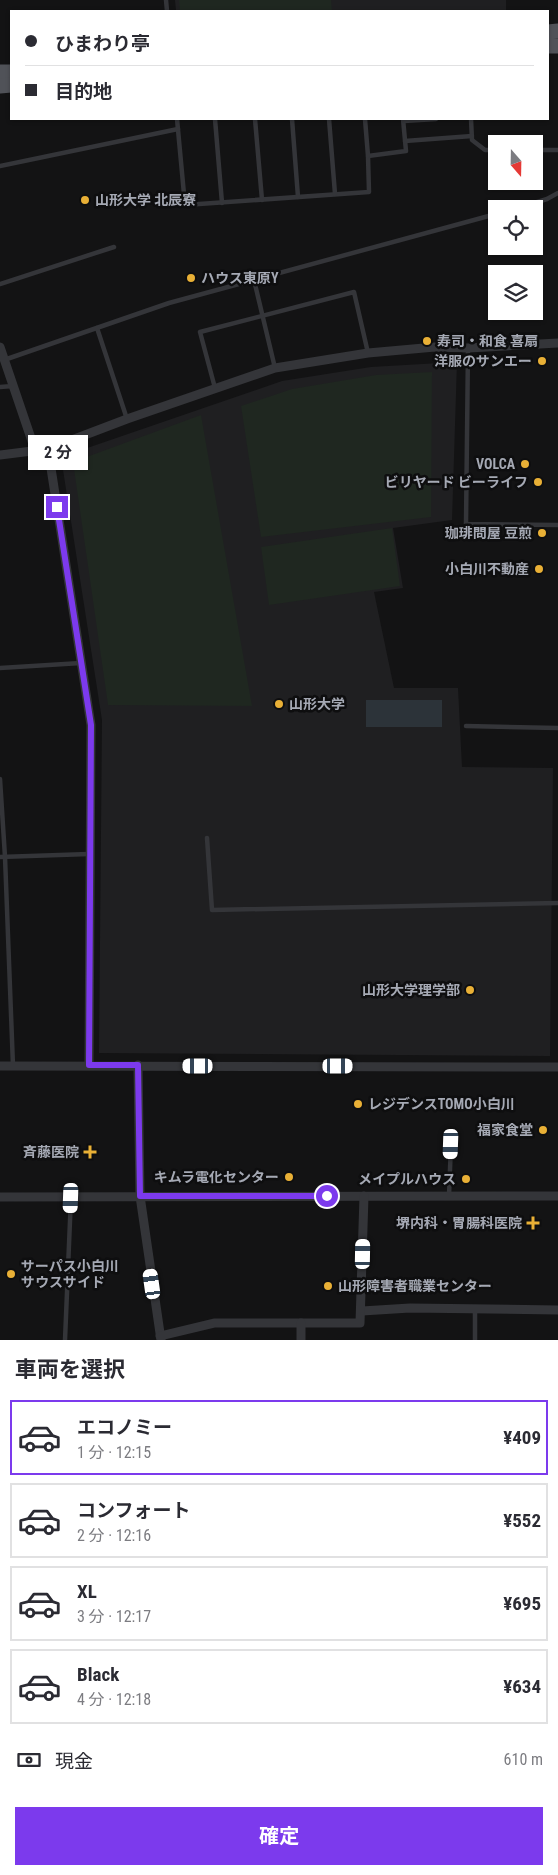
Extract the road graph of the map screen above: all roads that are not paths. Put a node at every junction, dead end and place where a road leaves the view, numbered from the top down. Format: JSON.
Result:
{"nodes":[{"id":1,"x":177,"y":120,"type":"edge"},
{"id":2,"x":215,"y":120,"type":"edge"},
{"id":3,"x":255,"y":120,"type":"edge"},
{"id":4,"x":292,"y":120,"type":"edge"},
{"id":5,"x":329,"y":120,"type":"edge"},
{"id":6,"x":365,"y":120,"type":"edge"},
{"id":7,"x":403,"y":120,"type":"edge"},
{"id":8,"x":471,"y":120,"type":"edge"},
{"id":9,"x":178,"y":129,"type":"junction"},
{"id":10,"x":472,"y":136,"type":"junction"},
{"id":11,"x":405,"y":141,"type":"junction"},
{"id":12,"x":488,"y":150,"type":"edge"},
{"id":13,"x":543,"y":150,"type":"edge"},
{"id":14,"x":558,"y":150,"type":"edge"},
{"id":15,"x":368,"y":156,"type":"junction"},
{"id":16,"x":0,"y":166,"type":"edge"},
{"id":17,"x":558,"y":193,"type":"edge"},
{"id":18,"x":335,"y":194,"type":"junction"},
{"id":19,"x":298,"y":197,"type":"junction"},
{"id":20,"x":262,"y":200,"type":"junction"},
{"id":21,"x":543,"y":200,"type":"edge"},
{"id":22,"x":222,"y":202,"type":"junction"},
{"id":23,"x":488,"y":216,"type":"edge"},
{"id":24,"x":114,"y":247,"type":"dead end"},
{"id":25,"x":254,"y":280,"type":"junction"},
{"id":26,"x":0,"y":284,"type":"edge"},
{"id":27,"x":264,"y":315,"type":"junction"},
{"id":28,"x":97,"y":328,"type":"junction"},
{"id":29,"x":558,"y":343,"type":"edge"},
{"id":30,"x":0,"y":347,"type":"edge"},
{"id":31,"x":468,"y":348,"type":"junction"},
{"id":32,"x":368,"y":353,"type":"junction"},
{"id":33,"x":4,"y":360,"type":"junction"},
{"id":34,"x":275,"y":368,"type":"junction"},
{"id":35,"x":13,"y":386,"type":"junction"},
{"id":36,"x":0,"y":387,"type":"edge"},
{"id":37,"x":215,"y":388,"type":"junction"},
{"id":38,"x":127,"y":419,"type":"junction"},
{"id":39,"x":48,"y":449,"type":"junction"},
{"id":40,"x":35,"y":450,"type":"junction"},
{"id":41,"x":0,"y":455,"type":"edge"},
{"id":42,"x":558,"y":525,"type":"edge"},
{"id":43,"x":81,"y":663,"type":"junction"},
{"id":44,"x":0,"y":668,"type":"edge"},
{"id":45,"x":466,"y":726,"type":"dead end"},
{"id":46,"x":558,"y":728,"type":"edge"},
{"id":47,"x":0,"y":779,"type":"edge"},
{"id":48,"x":207,"y":838,"type":"dead end"},
{"id":49,"x":89,"y":854,"type":"junction"},
{"id":50,"x":2,"y":857,"type":"edge"},
{"id":51,"x":558,"y":903,"type":"edge"},
{"id":52,"x":89,"y":1065,"type":"junction"},
{"id":53,"x":138,"y":1065,"type":"junction"},
{"id":54,"x":0,"y":1066,"type":"edge"},
{"id":55,"x":13,"y":1066,"type":"junction"},
{"id":56,"x":558,"y":1067,"type":"edge"},
{"id":57,"x":451,"y":1144,"type":"dead end"},
{"id":58,"x":140,"y":1196,"type":"junction"},
{"id":59,"x":364,"y":1196,"type":"junction"},
{"id":60,"x":449,"y":1196,"type":"junction"},
{"id":61,"x":558,"y":1196,"type":"edge"},
{"id":62,"x":0,"y":1197,"type":"edge"},
{"id":63,"x":71,"y":1198,"type":"junction"},
{"id":64,"x":475,"y":1309,"type":"junction"},
{"id":65,"x":558,"y":1310,"type":"edge"},
{"id":66,"x":362,"y":1311,"type":"junction"},
{"id":67,"x":302,"y":1323,"type":"junction"},
{"id":68,"x":160,"y":1338,"type":"edge"},
{"id":69,"x":65,"y":1340,"type":"edge"},
{"id":70,"x":302,"y":1340,"type":"edge"},
{"id":71,"x":475,"y":1340,"type":"edge"}],
"edges":[{"from":1,"to":9,"type":"lane"},
{"from":2,"to":22,"type":"lane"},
{"from":3,"to":20,"type":"lane"},
{"from":4,"to":19,"type":"lane"},
{"from":5,"to":18,"type":"lane"},
{"from":6,"to":15,"type":"lane"},
{"from":7,"to":11,"type":"lane"},
{"from":8,"to":10,"type":"lane"},
{"from":9,"to":16,"type":"lane"},
{"from":9,"to":22,"type":"lane"},
{"from":10,"to":11,"type":"lane"},
{"from":10,"to":12,"type":"lane"},
{"from":11,"to":15,"type":"lane"},
{"from":13,"to":14,"type":"lane"},
{"from":15,"to":18,"type":"lane"},
{"from":17,"to":21,"type":"lane"},
{"from":18,"to":19,"type":"lane"},
{"from":19,"to":20,"type":"lane"},
{"from":20,"to":22,"type":"lane"},
{"from":23,"to":25,"type":"lane"},
{"from":24,"to":26,"type":"lane"},
{"from":25,"to":27,"type":"lane"},
{"from":25,"to":28,"type":"lane"},
{"from":27,"to":32,"type":"lane"},
{"from":27,"to":34,"type":"lane"},
{"from":27,"to":37,"type":"lane"},
{"from":28,"to":33,"type":"lane"},
{"from":28,"to":38,"type":"lane"},
{"from":29,"to":31,"type":"street"},
{"from":30,"to":33,"type":"street"},
{"from":31,"to":32,"type":"street"},
{"from":31,"to":42,"type":"lane"},
{"from":32,"to":34,"type":"street"},
{"from":33,"to":35,"type":"street"},
{"from":34,"to":37,"type":"street"},
{"from":35,"to":36,"type":"lane"},
{"from":35,"to":40,"type":"street"},
{"from":37,"to":38,"type":"street"},
{"from":38,"to":39,"type":"street"},
{"from":39,"to":40,"type":"street"},
{"from":39,"to":43,"type":"street"},
{"from":40,"to":41,"type":"street"},
{"from":43,"to":44,"type":"lane"},
{"from":43,"to":49,"type":"street"},
{"from":45,"to":46,"type":"lane"},
{"from":47,"to":50,"type":"lane"},
{"from":48,"to":51,"type":"lane"},
{"from":49,"to":50,"type":"lane"},
{"from":49,"to":52,"type":"street"},
{"from":50,"to":55,"type":"lane"},
{"from":52,"to":53,"type":"street"},
{"from":52,"to":55,"type":"street"},
{"from":53,"to":56,"type":"street"},
{"from":53,"to":58,"type":"street"},
{"from":54,"to":55,"type":"street"},
{"from":57,"to":60,"type":"lane"},
{"from":58,"to":59,"type":"street"},
{"from":58,"to":63,"type":"street"},
{"from":58,"to":68,"type":"street"},
{"from":59,"to":60,"type":"street"},
{"from":59,"to":66,"type":"street"},
{"from":60,"to":61,"type":"street"},
{"from":62,"to":63,"type":"street"},
{"from":63,"to":69,"type":"lane"},
{"from":64,"to":65,"type":"street"},
{"from":64,"to":66,"type":"street"},
{"from":64,"to":71,"type":"lane"},
{"from":66,"to":67,"type":"street"},
{"from":67,"to":68,"type":"street"},
{"from":67,"to":70,"type":"street"}]}
